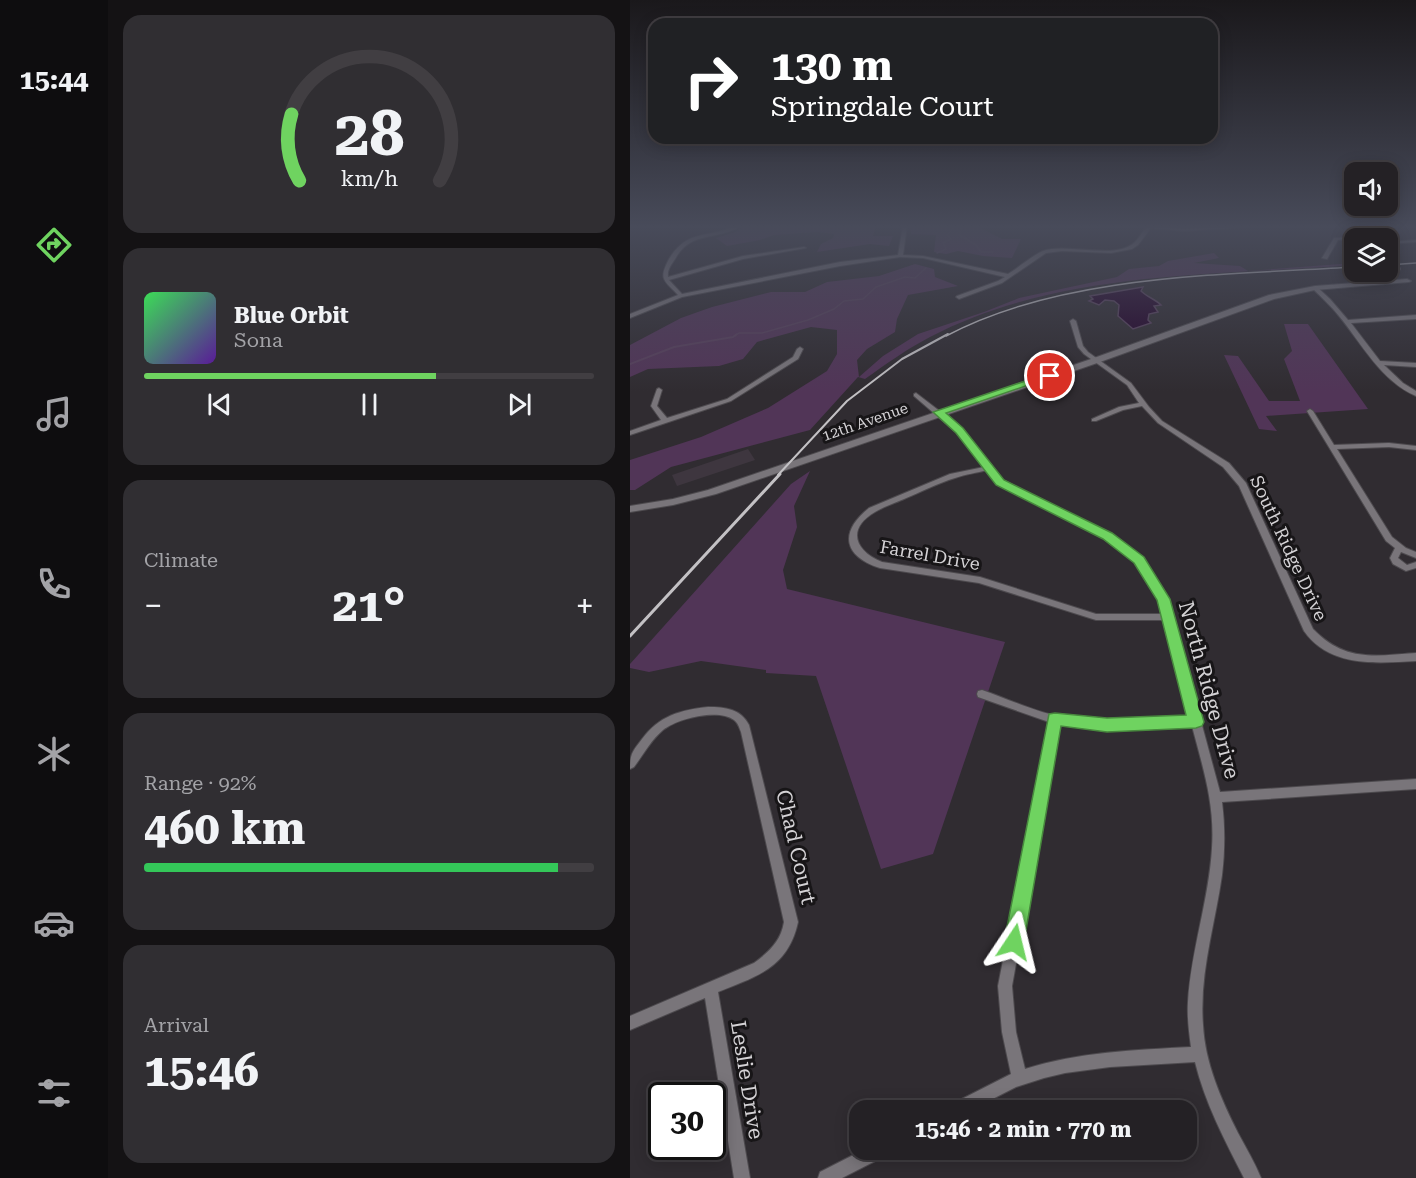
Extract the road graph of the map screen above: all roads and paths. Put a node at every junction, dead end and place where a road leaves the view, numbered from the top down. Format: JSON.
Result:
{"nodes":[{"id":1,"x":668,"y":281,"type":"edge"},
{"id":2,"x":756,"y":281,"type":"edge"},
{"id":3,"x":997,"y":281,"type":"edge"},
{"id":4,"x":1385,"y":281,"type":"edge"},
{"id":5,"x":1315,"y":288,"type":"junction"},
{"id":6,"x":681,"y":296,"type":"junction"},
{"id":7,"x":959,"y":297,"type":"dead end"},
{"id":8,"x":630,"y":316,"type":"edge"},
{"id":9,"x":1416,"y":318,"type":"edge"},
{"id":10,"x":1073,"y":321,"type":"dead end"},
{"id":11,"x":1347,"y":322,"type":"junction"},
{"id":12,"x":800,"y":348,"type":"dead end"},
{"id":13,"x":1096,"y":360,"type":"junction"},
{"id":14,"x":1380,"y":363,"type":"junction"},
{"id":15,"x":1416,"y":365,"type":"edge"},
{"id":16,"x":659,"y":390,"type":"dead end"},
{"id":17,"x":1416,"y":394,"type":"edge"},
{"id":18,"x":916,"y":395,"type":"dead end"},
{"id":19,"x":1143,"y":404,"type":"junction"},
{"id":20,"x":1310,"y":411,"type":"dead end"},
{"id":21,"x":938,"y":412,"type":"junction"},
{"id":22,"x":1094,"y":420,"type":"dead end"},
{"id":23,"x":666,"y":422,"type":"junction"},
{"id":24,"x":630,"y":433,"type":"edge"},
{"id":25,"x":1332,"y":447,"type":"junction"},
{"id":26,"x":1416,"y":448,"type":"edge"},
{"id":27,"x":988,"y":468,"type":"junction"},
{"id":28,"x":630,"y":509,"type":"edge"},
{"id":29,"x":1399,"y":548,"type":"junction"},
{"id":30,"x":1416,"y":555,"type":"edge"},
{"id":31,"x":1416,"y":565,"type":"edge"},
{"id":32,"x":1168,"y":617,"type":"junction"},
{"id":33,"x":1416,"y":657,"type":"edge"},
{"id":34,"x":982,"y":694,"type":"dead end"},
{"id":35,"x":1055,"y":719,"type":"junction"},
{"id":36,"x":1196,"y":722,"type":"junction"},
{"id":37,"x":630,"y":764,"type":"edge"},
{"id":38,"x":1416,"y":784,"type":"edge"},
{"id":39,"x":1216,"y":797,"type":"junction"},
{"id":40,"x":711,"y":989,"type":"junction"},
{"id":41,"x":630,"y":1023,"type":"edge"},
{"id":42,"x":1200,"y":1054,"type":"junction"},
{"id":43,"x":1019,"y":1077,"type":"junction"},
{"id":44,"x":974,"y":1100,"type":"edge"},
{"id":45,"x":860,"y":1160,"type":"edge"},
{"id":46,"x":742,"y":1178,"type":"edge"},
{"id":47,"x":826,"y":1178,"type":"edge"},
{"id":48,"x":1253,"y":1178,"type":"edge"}],
"edges":[{"from":1,"to":6,"type":"street"},
{"from":2,"to":6,"type":"street"},
{"from":3,"to":7,"type":"street"},
{"from":4,"to":5,"type":"street","name":"12th Avenue"},
{"from":5,"to":11,"type":"street"},
{"from":5,"to":13,"type":"street","name":"12th Avenue"},
{"from":6,"to":8,"type":"street"},
{"from":9,"to":11,"type":"street"},
{"from":10,"to":13,"type":"street","name":"South Ridge Drive"},
{"from":11,"to":14,"type":"street"},
{"from":12,"to":23,"type":"street"},
{"from":13,"to":19,"type":"street","name":"South Ridge Drive"},
{"from":13,"to":21,"type":"street","name":"12th Avenue"},
{"from":14,"to":15,"type":"street"},
{"from":14,"to":17,"type":"street"},
{"from":16,"to":23,"type":"street"},
{"from":18,"to":21,"type":"street","name":"North Ridge Drive"},
{"from":19,"to":22,"type":"street"},
{"from":19,"to":33,"type":"street","name":"South Ridge Drive"},
{"from":20,"to":25,"type":"street"},
{"from":21,"to":27,"type":"street","name":"North Ridge Drive"},
{"from":21,"to":28,"type":"street","name":"12th Avenue"},
{"from":23,"to":24,"type":"street"},
{"from":25,"to":26,"type":"street"},
{"from":25,"to":29,"type":"street"},
{"from":27,"to":32,"type":"street","name":"North Ridge Drive"},
{"from":27,"to":32,"type":"street","name":"Farrel Drive"},
{"from":29,"to":30,"type":"street"},
{"from":29,"to":31,"type":"street"},
{"from":32,"to":36,"type":"street","name":"North Ridge Drive"},
{"from":34,"to":35,"type":"street"},
{"from":35,"to":36,"type":"street"},
{"from":35,"to":43,"type":"street"},
{"from":36,"to":39,"type":"street","name":"North Ridge Drive"},
{"from":37,"to":40,"type":"street","name":"Chad Court"},
{"from":38,"to":39,"type":"street"},
{"from":39,"to":42,"type":"street","name":"North Ridge Drive"},
{"from":40,"to":41,"type":"street","name":"Chad Court"},
{"from":40,"to":46,"type":"street","name":"Leslie Drive"},
{"from":42,"to":43,"type":"street"},
{"from":42,"to":48,"type":"street","name":"North Ridge Drive"},
{"from":43,"to":44,"type":"street"},
{"from":45,"to":47,"type":"street"}]}
